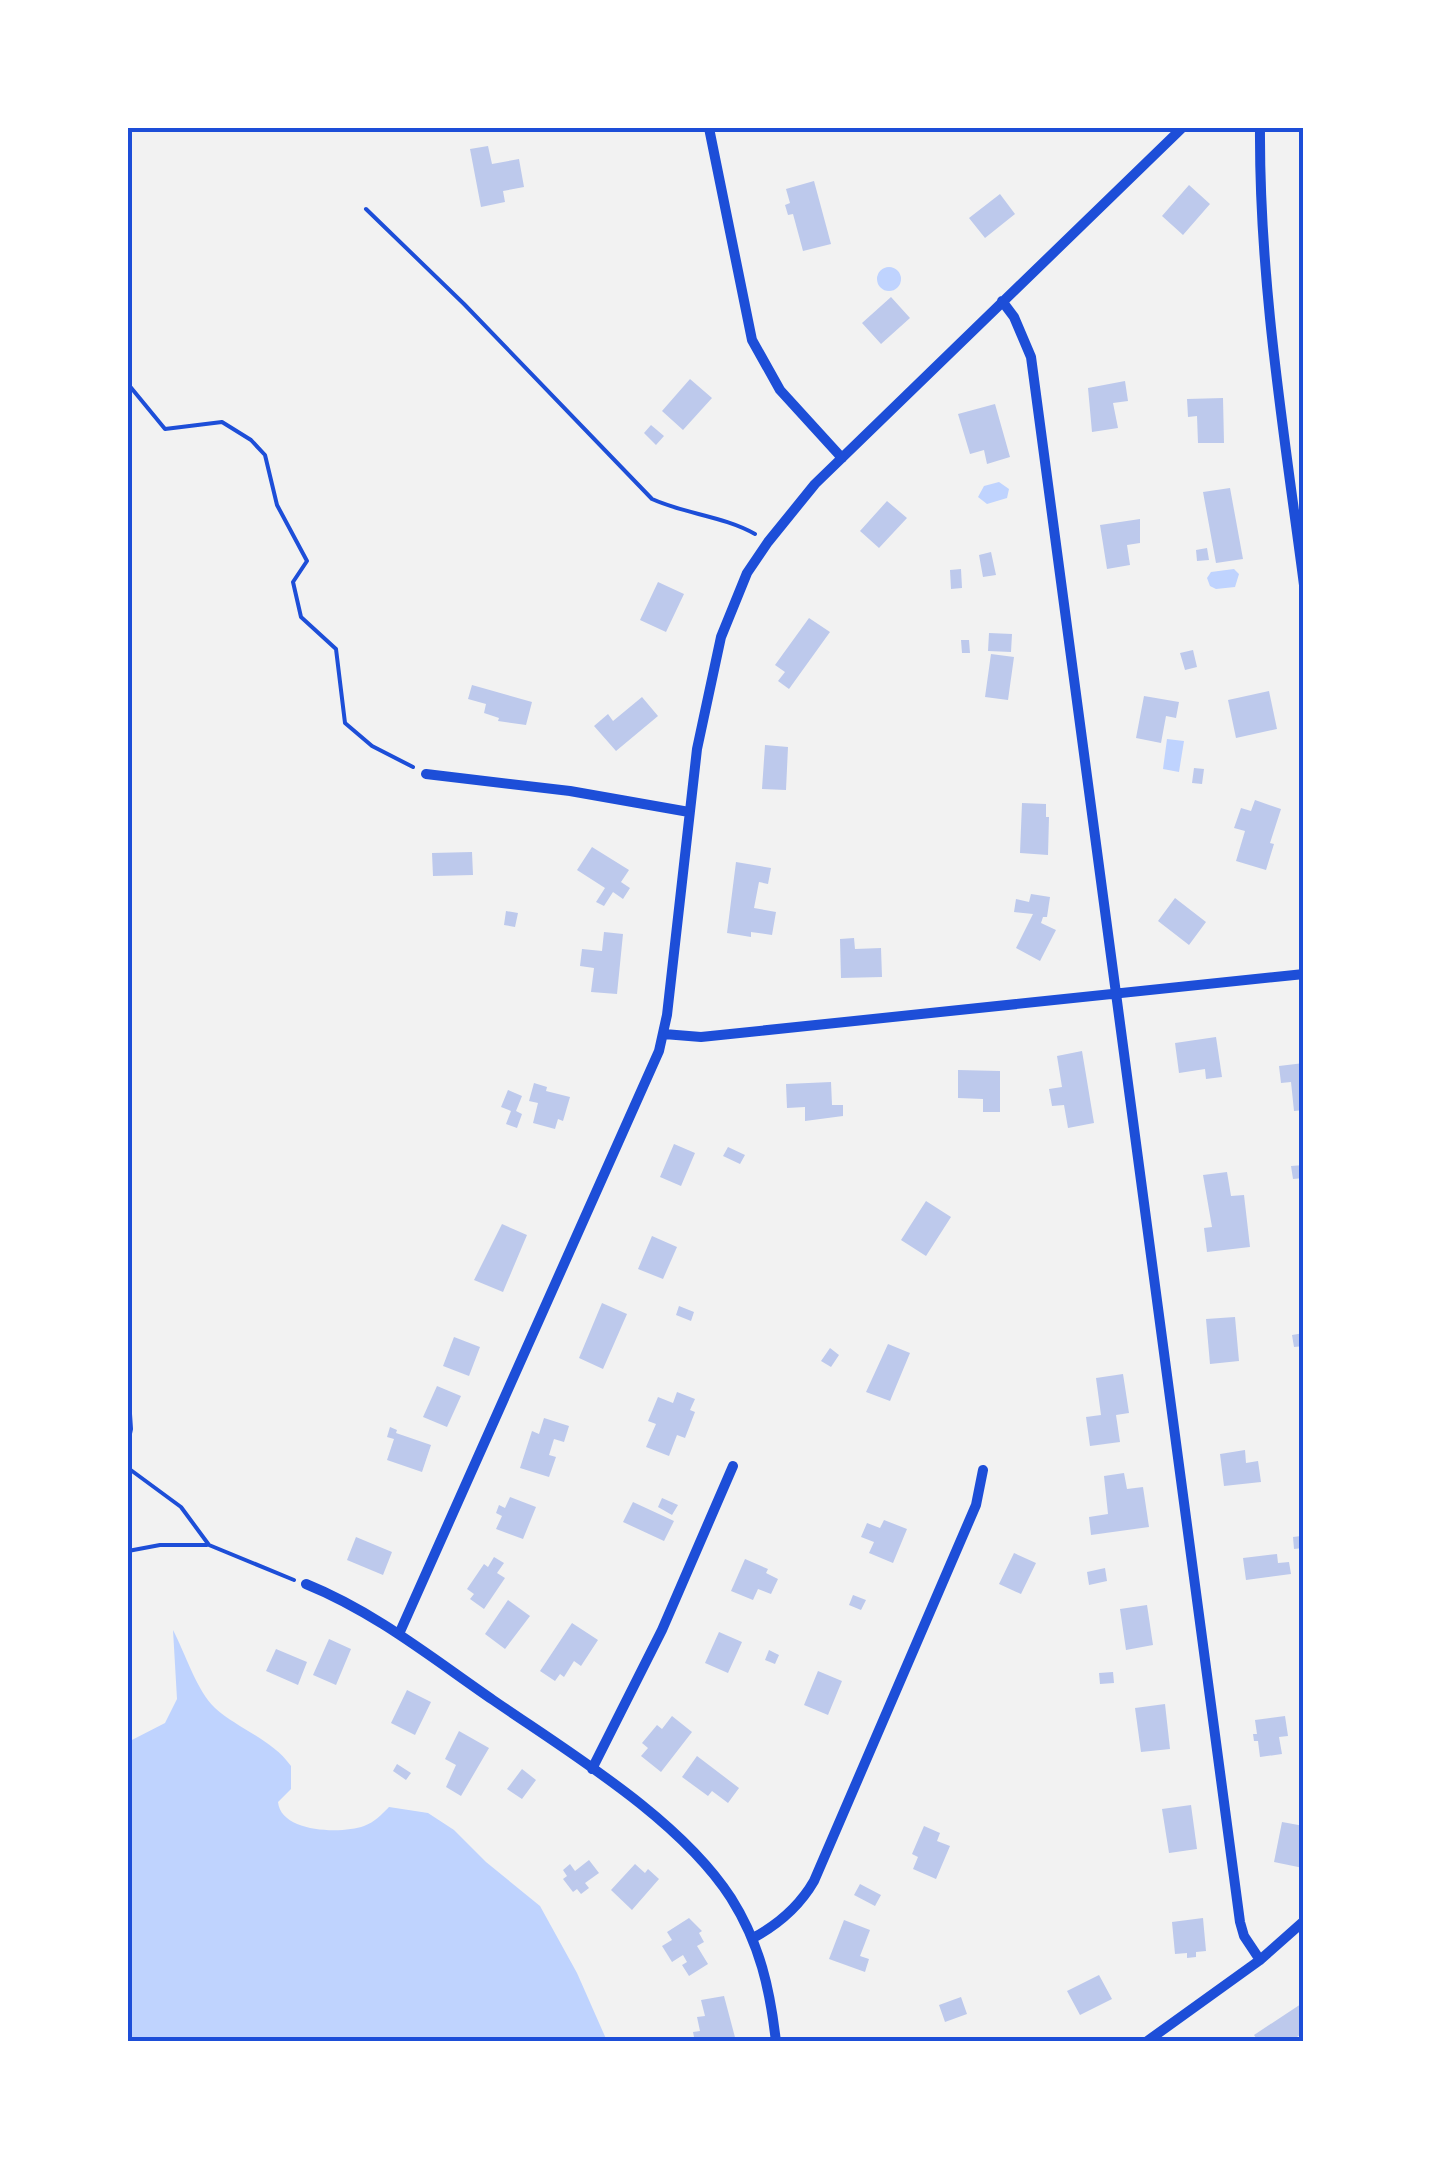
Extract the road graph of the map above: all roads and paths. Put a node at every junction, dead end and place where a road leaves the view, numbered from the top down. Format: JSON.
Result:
{"nodes":[{"id":1,"x":709,"y":128,"type":"edge"},
{"id":2,"x":1182,"y":128,"type":"edge"},
{"id":3,"x":1260,"y":128,"type":"edge"},
{"id":4,"x":366,"y":209,"type":"dead end"},
{"id":5,"x":1002,"y":301,"type":"junction"},
{"id":6,"x":128,"y":384,"type":"edge"},
{"id":7,"x":842,"y":458,"type":"junction"},
{"id":8,"x":768,"y":542,"type":"junction"},
{"id":9,"x":1304,"y":585,"type":"edge"},
{"id":10,"x":426,"y":774,"type":"joint"},
{"id":11,"x":689,"y":812,"type":"junction"},
{"id":12,"x":1304,"y":974,"type":"edge"},
{"id":13,"x":1116,"y":994,"type":"junction"},
{"id":14,"x":664,"y":1034,"type":"junction"},
{"id":15,"x":128,"y":1384,"type":"edge"},
{"id":16,"x":128,"y":1443,"type":"edge"},
{"id":17,"x":733,"y":1466,"type":"dead end"},
{"id":18,"x":128,"y":1468,"type":"edge"},
{"id":19,"x":982,"y":1470,"type":"dead end"},
{"id":20,"x":209,"y":1544,"type":"junction"},
{"id":21,"x":128,"y":1551,"type":"edge"},
{"id":22,"x":306,"y":1584,"type":"joint"},
{"id":23,"x":400,"y":1634,"type":"junction"},
{"id":24,"x":592,"y":1769,"type":"junction"},
{"id":25,"x":1304,"y":1921,"type":"edge"},
{"id":26,"x":753,"y":1938,"type":"junction"},
{"id":27,"x":1260,"y":1960,"type":"junction"},
{"id":28,"x":776,"y":2042,"type":"edge"},
{"id":29,"x":1146,"y":2042,"type":"edge"}],
"edges":[{"from":1,"to":7,"type":"street"},
{"from":2,"to":5,"type":"street"},
{"from":3,"to":9,"type":"street"},
{"from":4,"to":8,"type":"path"},
{"from":5,"to":7,"type":"street"},
{"from":5,"to":13,"type":"street"},
{"from":6,"to":10,"type":"path"},
{"from":7,"to":8,"type":"street"},
{"from":8,"to":11,"type":"street"},
{"from":10,"to":11,"type":"street"},
{"from":11,"to":14,"type":"street"},
{"from":12,"to":13,"type":"street"},
{"from":13,"to":14,"type":"street"},
{"from":13,"to":27,"type":"street"},
{"from":14,"to":23,"type":"street"},
{"from":15,"to":16,"type":"path"},
{"from":17,"to":24,"type":"street"},
{"from":18,"to":20,"type":"path"},
{"from":19,"to":26,"type":"street"},
{"from":20,"to":21,"type":"path"},
{"from":20,"to":22,"type":"path"},
{"from":22,"to":23,"type":"street"},
{"from":23,"to":24,"type":"street"},
{"from":24,"to":26,"type":"street"},
{"from":25,"to":27,"type":"street"},
{"from":26,"to":28,"type":"street"},
{"from":27,"to":29,"type":"street"}]}
